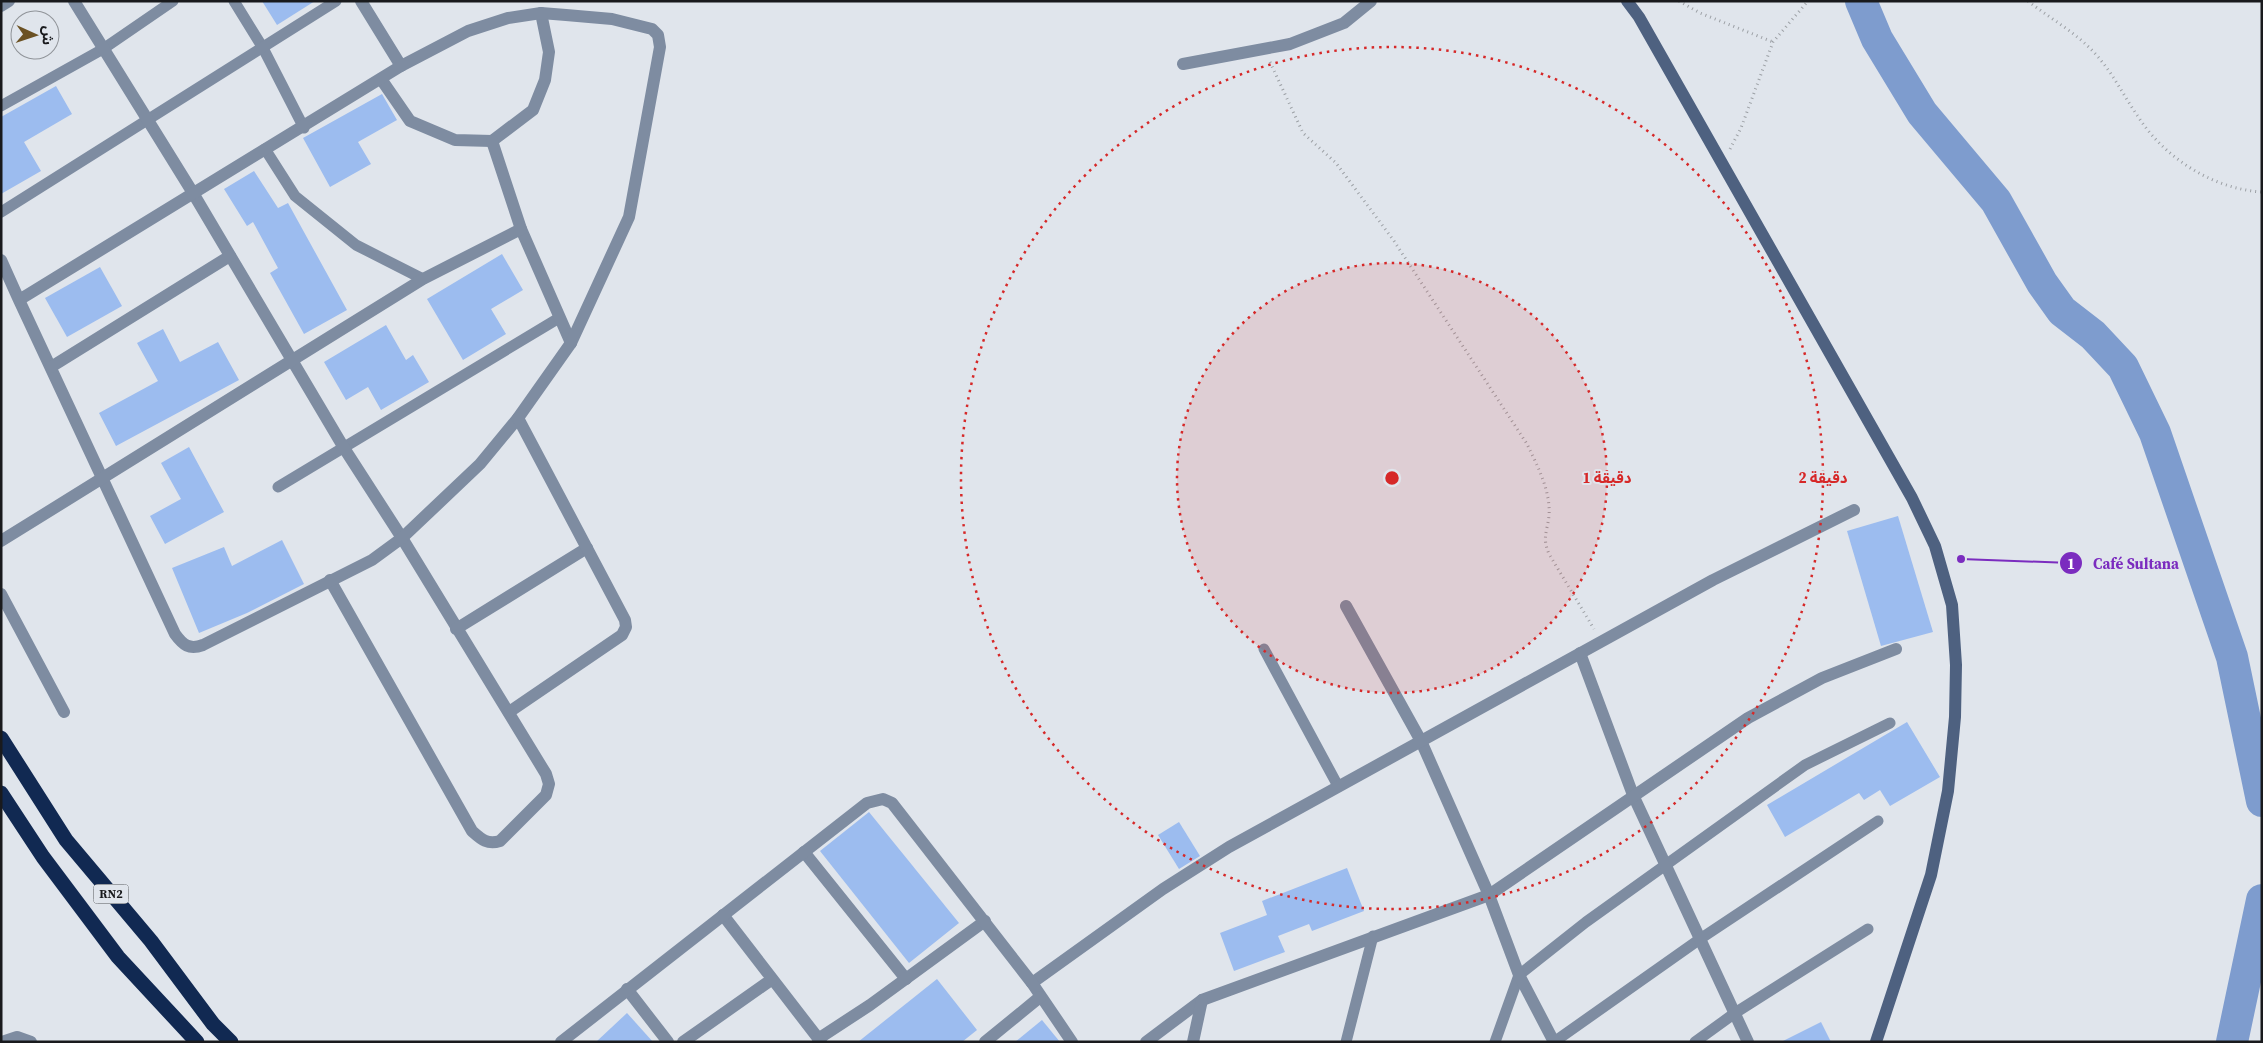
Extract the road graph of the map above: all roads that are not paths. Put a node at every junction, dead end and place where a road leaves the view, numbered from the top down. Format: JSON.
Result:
{"nodes":[{"id":1,"x":9,"y":1,"type":"edge"},
{"id":2,"x":74,"y":1,"type":"edge"},
{"id":3,"x":173,"y":1,"type":"edge"},
{"id":4,"x":234,"y":1,"type":"edge"},
{"id":5,"x":336,"y":1,"type":"edge"},
{"id":6,"x":361,"y":1,"type":"edge"},
{"id":7,"x":1371,"y":1,"type":"edge"},
{"id":8,"x":1627,"y":1,"type":"edge"},
{"id":9,"x":1,"y":6,"type":"edge"},
{"id":10,"x":541,"y":14,"type":"junction"},
{"id":11,"x":103,"y":48,"type":"junction"},
{"id":12,"x":262,"y":48,"type":"junction"},
{"id":13,"x":1183,"y":64,"type":"dead end"},
{"id":14,"x":401,"y":66,"type":"junction"},
{"id":15,"x":381,"y":79,"type":"junction"},
{"id":16,"x":1,"y":106,"type":"edge"},
{"id":17,"x":148,"y":122,"type":"junction"},
{"id":18,"x":304,"y":128,"type":"junction"},
{"id":19,"x":492,"y":141,"type":"junction"},
{"id":20,"x":265,"y":149,"type":"junction"},
{"id":21,"x":193,"y":193,"type":"junction"},
{"id":22,"x":1,"y":212,"type":"edge"},
{"id":23,"x":521,"y":229,"type":"junction"},
{"id":24,"x":230,"y":256,"type":"junction"},
{"id":25,"x":1,"y":260,"type":"edge"},
{"id":26,"x":423,"y":279,"type":"junction"},
{"id":27,"x":19,"y":300,"type":"junction"},
{"id":28,"x":559,"y":318,"type":"junction"},
{"id":29,"x":571,"y":343,"type":"junction"},
{"id":30,"x":292,"y":362,"type":"junction"},
{"id":31,"x":51,"y":367,"type":"junction"},
{"id":32,"x":518,"y":418,"type":"junction"},
{"id":33,"x":344,"y":448,"type":"junction"},
{"id":34,"x":103,"y":477,"type":"junction"},
{"id":35,"x":278,"y":487,"type":"dead end"},
{"id":36,"x":1854,"y":510,"type":"dead end"},
{"id":37,"x":402,"y":538,"type":"junction"},
{"id":38,"x":1,"y":541,"type":"edge"},
{"id":39,"x":587,"y":548,"type":"junction"},
{"id":40,"x":330,"y":580,"type":"junction"},
{"id":41,"x":1,"y":594,"type":"edge"},
{"id":42,"x":1346,"y":606,"type":"dead end"},
{"id":43,"x":456,"y":629,"type":"junction"},
{"id":44,"x":1896,"y":649,"type":"dead end"},
{"id":45,"x":1264,"y":650,"type":"dead end"},
{"id":46,"x":1580,"y":653,"type":"junction"},
{"id":47,"x":64,"y":712,"type":"dead end"},
{"id":48,"x":509,"y":712,"type":"junction"},
{"id":49,"x":1890,"y":723,"type":"dead end"},
{"id":50,"x":1,"y":738,"type":"edge"},
{"id":51,"x":1421,"y":741,"type":"junction"},
{"id":52,"x":1338,"y":786,"type":"junction"},
{"id":53,"x":1,"y":793,"type":"edge"},
{"id":54,"x":1633,"y":795,"type":"junction"},
{"id":55,"x":1878,"y":821,"type":"dead end"},
{"id":56,"x":804,"y":852,"type":"junction"},
{"id":57,"x":1665,"y":867,"type":"junction"},
{"id":58,"x":1489,"y":895,"type":"junction"},
{"id":59,"x":723,"y":915,"type":"junction"},
{"id":60,"x":985,"y":921,"type":"junction"},
{"id":61,"x":1868,"y":928,"type":"dead end"},
{"id":62,"x":1373,"y":936,"type":"junction"},
{"id":63,"x":1700,"y":939,"type":"junction"},
{"id":64,"x":1519,"y":976,"type":"junction"},
{"id":65,"x":906,"y":979,"type":"junction"},
{"id":66,"x":771,"y":980,"type":"junction"},
{"id":67,"x":1032,"y":983,"type":"junction"},
{"id":68,"x":628,"y":989,"type":"junction"},
{"id":69,"x":1040,"y":997,"type":"junction"},
{"id":70,"x":1202,"y":1000,"type":"junction"},
{"id":71,"x":1735,"y":1013,"type":"junction"},
{"id":72,"x":820,"y":1040,"type":"edge"},
{"id":73,"x":2,"y":1042,"type":"edge"},
{"id":74,"x":31,"y":1042,"type":"edge"},
{"id":75,"x":197,"y":1042,"type":"edge"},
{"id":76,"x":231,"y":1042,"type":"edge"},
{"id":77,"x":561,"y":1042,"type":"edge"},
{"id":78,"x":668,"y":1042,"type":"edge"},
{"id":79,"x":683,"y":1042,"type":"edge"},
{"id":80,"x":985,"y":1042,"type":"edge"},
{"id":81,"x":1072,"y":1042,"type":"edge"},
{"id":82,"x":1146,"y":1042,"type":"edge"},
{"id":83,"x":1194,"y":1042,"type":"edge"},
{"id":84,"x":1346,"y":1042,"type":"edge"},
{"id":85,"x":1495,"y":1042,"type":"edge"},
{"id":86,"x":1554,"y":1042,"type":"edge"},
{"id":87,"x":1695,"y":1042,"type":"edge"},
{"id":88,"x":1748,"y":1042,"type":"edge"},
{"id":89,"x":1876,"y":1042,"type":"edge"}],
"edges":[{"from":1,"to":9,"type":"street"},
{"from":2,"to":11,"type":"street"},
{"from":3,"to":11,"type":"lane"},
{"from":4,"to":12,"type":"lane"},
{"from":5,"to":12,"type":"lane"},
{"from":6,"to":14,"type":"street"},
{"from":7,"to":13,"type":"street"},
{"from":8,"to":89,"type":"street"},
{"from":10,"to":14,"type":"street"},
{"from":10,"to":19,"type":"street"},
{"from":10,"to":29,"type":"street"},
{"from":11,"to":16,"type":"lane"},
{"from":11,"to":17,"type":"street"},
{"from":12,"to":17,"type":"lane"},
{"from":12,"to":18,"type":"lane"},
{"from":14,"to":15,"type":"street"},
{"from":15,"to":18,"type":"street"},
{"from":15,"to":19,"type":"street"},
{"from":17,"to":21,"type":"street"},
{"from":17,"to":22,"type":"lane"},
{"from":18,"to":20,"type":"street"},
{"from":19,"to":23,"type":"street"},
{"from":20,"to":21,"type":"street"},
{"from":20,"to":26,"type":"lane"},
{"from":21,"to":24,"type":"street"},
{"from":21,"to":27,"type":"street"},
{"from":23,"to":26,"type":"street"},
{"from":23,"to":28,"type":"street"},
{"from":24,"to":30,"type":"street"},
{"from":24,"to":31,"type":"street"},
{"from":25,"to":27,"type":"street"},
{"from":26,"to":30,"type":"street"},
{"from":27,"to":31,"type":"street"},
{"from":28,"to":29,"type":"street"},
{"from":28,"to":33,"type":"lane"},
{"from":29,"to":32,"type":"street"},
{"from":30,"to":33,"type":"street"},
{"from":30,"to":34,"type":"street"},
{"from":31,"to":34,"type":"street"},
{"from":32,"to":37,"type":"street"},
{"from":32,"to":39,"type":"street"},
{"from":33,"to":35,"type":"lane"},
{"from":33,"to":37,"type":"street"},
{"from":34,"to":38,"type":"street"},
{"from":34,"to":40,"type":"street"},
{"from":36,"to":46,"type":"street"},
{"from":37,"to":40,"type":"street"},
{"from":37,"to":43,"type":"street"},
{"from":39,"to":43,"type":"street"},
{"from":39,"to":48,"type":"street"},
{"from":40,"to":48,"type":"street"},
{"from":41,"to":47,"type":"street"},
{"from":42,"to":51,"type":"street"},
{"from":43,"to":48,"type":"street"},
{"from":44,"to":54,"type":"street"},
{"from":45,"to":52,"type":"lane"},
{"from":46,"to":51,"type":"street"},
{"from":46,"to":54,"type":"street"},
{"from":49,"to":57,"type":"lane"},
{"from":50,"to":76,"type":"highway","number":"RN2"},
{"from":51,"to":52,"type":"street"},
{"from":51,"to":58,"type":"street"},
{"from":52,"to":67,"type":"street"},
{"from":53,"to":75,"type":"highway","number":"RN2"},
{"from":54,"to":57,"type":"street"},
{"from":54,"to":58,"type":"street"},
{"from":55,"to":63,"type":"lane"},
{"from":56,"to":59,"type":"street"},
{"from":56,"to":60,"type":"street"},
{"from":56,"to":65,"type":"street"},
{"from":57,"to":63,"type":"street"},
{"from":57,"to":64,"type":"lane"},
{"from":58,"to":62,"type":"street"},
{"from":58,"to":64,"type":"street"},
{"from":59,"to":66,"type":"street"},
{"from":59,"to":68,"type":"street"},
{"from":60,"to":65,"type":"street"},
{"from":60,"to":67,"type":"street"},
{"from":61,"to":71,"type":"lane"},
{"from":62,"to":70,"type":"street"},
{"from":62,"to":84,"type":"lane"},
{"from":63,"to":71,"type":"street"},
{"from":63,"to":86,"type":"lane"},
{"from":64,"to":85,"type":"lane"},
{"from":64,"to":86,"type":"street"},
{"from":65,"to":72,"type":"street"},
{"from":66,"to":72,"type":"street"},
{"from":66,"to":79,"type":"street"},
{"from":67,"to":69,"type":"street"},
{"from":68,"to":77,"type":"street"},
{"from":68,"to":78,"type":"street"},
{"from":69,"to":80,"type":"street"},
{"from":69,"to":81,"type":"street"},
{"from":70,"to":82,"type":"street"},
{"from":70,"to":83,"type":"street"},
{"from":71,"to":87,"type":"lane"},
{"from":71,"to":88,"type":"street"},
{"from":73,"to":74,"type":"street"}]}
